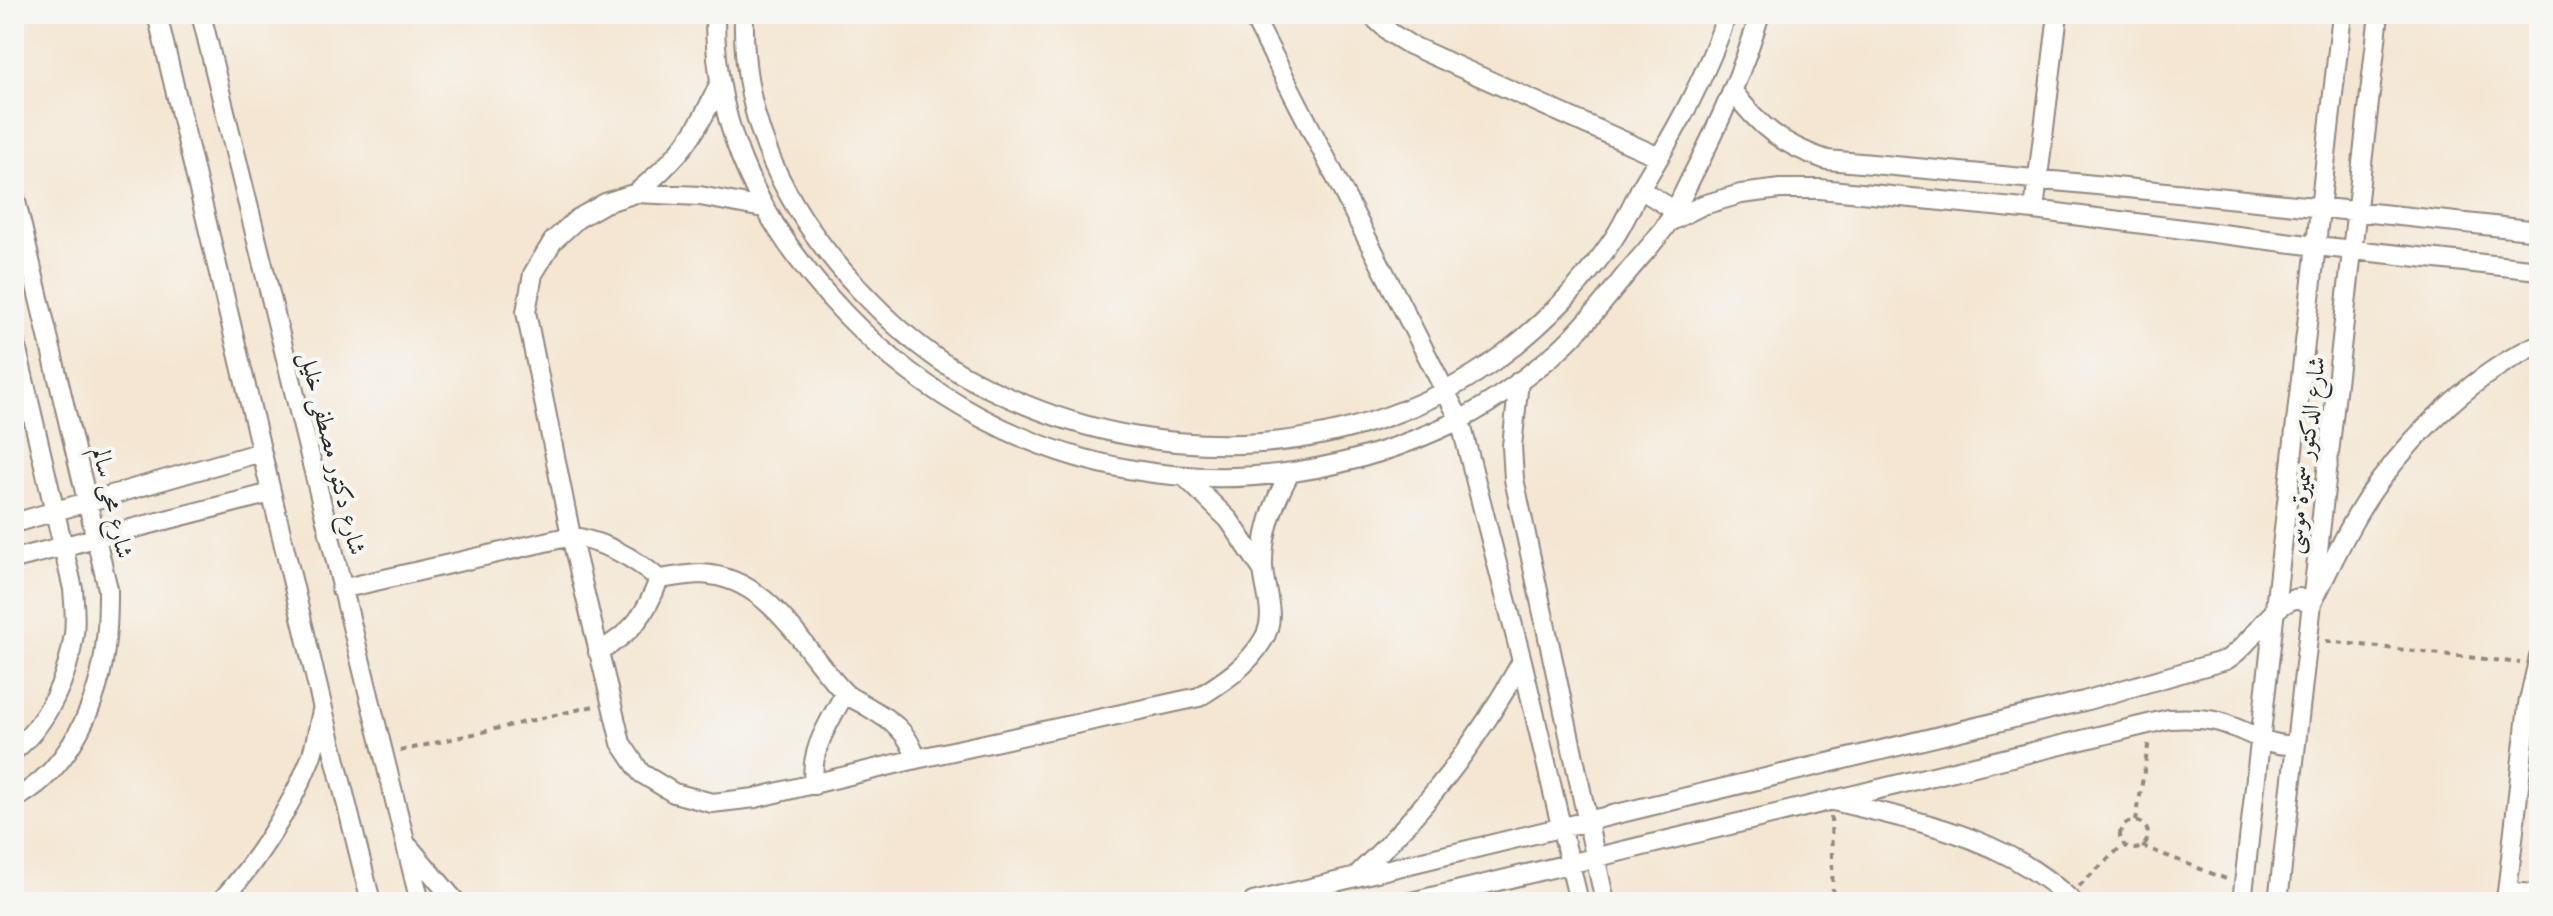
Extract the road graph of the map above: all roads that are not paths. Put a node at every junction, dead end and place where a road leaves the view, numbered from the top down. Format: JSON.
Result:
{"nodes":[{"id":1,"x":157,"y":14,"type":"edge"},
{"id":2,"x":201,"y":14,"type":"edge"},
{"id":3,"x":715,"y":14,"type":"edge"},
{"id":4,"x":744,"y":14,"type":"edge"},
{"id":5,"x":1252,"y":14,"type":"edge"},
{"id":6,"x":1370,"y":14,"type":"edge"},
{"id":7,"x":1727,"y":14,"type":"edge"},
{"id":8,"x":1760,"y":14,"type":"edge"},
{"id":9,"x":2058,"y":14,"type":"edge"},
{"id":10,"x":2342,"y":14,"type":"edge"},
{"id":11,"x":2379,"y":14,"type":"edge"},
{"id":12,"x":720,"y":82,"type":"junction"},
{"id":13,"x":1732,"y":90,"type":"junction"},
{"id":14,"x":1659,"y":157,"type":"junction"},
{"id":15,"x":2037,"y":178,"type":"junction"},
{"id":16,"x":1640,"y":189,"type":"junction"},
{"id":17,"x":14,"y":193,"type":"edge"},
{"id":18,"x":636,"y":193,"type":"junction"},
{"id":19,"x":2320,"y":207,"type":"junction"},
{"id":20,"x":763,"y":208,"type":"junction"},
{"id":21,"x":2034,"y":210,"type":"junction"},
{"id":22,"x":2356,"y":211,"type":"junction"},
{"id":23,"x":1671,"y":217,"type":"junction"},
{"id":24,"x":2539,"y":231,"type":"edge"},
{"id":25,"x":2316,"y":246,"type":"junction"},
{"id":26,"x":2352,"y":250,"type":"junction"},
{"id":27,"x":2539,"y":270,"type":"edge"},
{"id":28,"x":14,"y":337,"type":"edge"},
{"id":29,"x":2539,"y":344,"type":"edge"},
{"id":30,"x":1519,"y":381,"type":"junction"},
{"id":31,"x":1446,"y":391,"type":"junction"},
{"id":32,"x":1460,"y":420,"type":"junction"},
{"id":33,"x":261,"y":452,"type":"junction"},
{"id":34,"x":1290,"y":473,"type":"junction"},
{"id":35,"x":1184,"y":476,"type":"junction"},
{"id":36,"x":271,"y":493,"type":"junction"},
{"id":37,"x":88,"y":502,"type":"junction"},
{"id":38,"x":56,"y":511,"type":"junction"},
{"id":39,"x":14,"y":523,"type":"edge"},
{"id":40,"x":571,"y":536,"type":"junction"},
{"id":41,"x":98,"y":538,"type":"junction"},
{"id":42,"x":64,"y":547,"type":"junction"},
{"id":43,"x":14,"y":559,"type":"edge"},
{"id":44,"x":1263,"y":571,"type":"junction"},
{"id":45,"x":659,"y":579,"type":"junction"},
{"id":46,"x":341,"y":589,"type":"junction"},
{"id":47,"x":2311,"y":605,"type":"junction"},
{"id":48,"x":2276,"y":609,"type":"junction"},
{"id":49,"x":598,"y":652,"type":"junction"},
{"id":50,"x":1522,"y":661,"type":"junction"},
{"id":51,"x":2538,"y":661,"type":"edge"},
{"id":52,"x":845,"y":693,"type":"junction"},
{"id":53,"x":323,"y":709,"type":"junction"},
{"id":54,"x":2260,"y":737,"type":"junction"},
{"id":55,"x":2295,"y":744,"type":"junction"},
{"id":56,"x":14,"y":751,"type":"edge"},
{"id":57,"x":916,"y":759,"type":"junction"},
{"id":58,"x":814,"y":785,"type":"junction"},
{"id":59,"x":14,"y":799,"type":"edge"},
{"id":60,"x":1830,"y":800,"type":"junction"},
{"id":61,"x":1586,"y":821,"type":"junction"},
{"id":62,"x":1562,"y":827,"type":"junction"},
{"id":63,"x":404,"y":842,"type":"junction"},
{"id":64,"x":1595,"y":857,"type":"junction"},
{"id":65,"x":1571,"y":863,"type":"junction"},
{"id":66,"x":1357,"y":876,"type":"junction"},
{"id":67,"x":2539,"y":888,"type":"edge"},
{"id":68,"x":1458,"y":890,"type":"junction"},
{"id":69,"x":2243,"y":894,"type":"edge"},
{"id":70,"x":2538,"y":895,"type":"edge"},
{"id":71,"x":2507,"y":896,"type":"edge"},
{"id":72,"x":2070,"y":899,"type":"edge"},
{"id":73,"x":220,"y":902,"type":"edge"},
{"id":74,"x":371,"y":902,"type":"edge"},
{"id":75,"x":420,"y":902,"type":"edge"},
{"id":76,"x":456,"y":902,"type":"edge"},
{"id":77,"x":1253,"y":902,"type":"edge"},
{"id":78,"x":1411,"y":902,"type":"edge"},
{"id":79,"x":1443,"y":902,"type":"edge"},
{"id":80,"x":1579,"y":902,"type":"edge"},
{"id":81,"x":1605,"y":902,"type":"edge"},
{"id":82,"x":2278,"y":902,"type":"edge"},
{"id":83,"x":2538,"y":902,"type":"edge"}],
"edges":[{"from":1,"to":33,"type":"street"},
{"from":2,"to":46,"type":"street","name":"شارع دكتور مصطفى خليل"},
{"from":3,"to":12,"type":"street"},
{"from":4,"to":31,"type":"street"},
{"from":5,"to":31,"type":"street"},
{"from":6,"to":14,"type":"street"},
{"from":7,"to":14,"type":"street"},
{"from":8,"to":13,"type":"street"},
{"from":9,"to":15,"type":"street"},
{"from":10,"to":19,"type":"street","name":"شارع الدكتور سميرة موسى"},
{"from":11,"to":22,"type":"street","name":"شارع الدكتور سميرة موسى"},
{"from":12,"to":18,"type":"street"},
{"from":12,"to":20,"type":"street"},
{"from":13,"to":15,"type":"street"},
{"from":13,"to":23,"type":"street"},
{"from":14,"to":16,"type":"street"},
{"from":15,"to":19,"type":"street"},
{"from":15,"to":21,"type":"street"},
{"from":16,"to":23,"type":"street"},
{"from":16,"to":31,"type":"street"},
{"from":17,"to":37,"type":"street","name":"شارع محى سالم"},
{"from":18,"to":20,"type":"street"},
{"from":18,"to":40,"type":"street"},
{"from":19,"to":22,"type":"street"},
{"from":19,"to":25,"type":"street","name":"شارع الدكتور سميرة موسى"},
{"from":20,"to":35,"type":"street"},
{"from":21,"to":23,"type":"street"},
{"from":21,"to":25,"type":"street"},
{"from":22,"to":24,"type":"street"},
{"from":22,"to":26,"type":"street","name":"شارع الدكتور سميرة موسى"},
{"from":23,"to":30,"type":"street"},
{"from":25,"to":26,"type":"street"},
{"from":25,"to":48,"type":"street","name":"شارع الدكتور سميرة موسى"},
{"from":26,"to":27,"type":"street"},
{"from":26,"to":47,"type":"street","name":"شارع الدكتور سميرة موسى"},
{"from":28,"to":38,"type":"street"},
{"from":29,"to":47,"type":"street"},
{"from":30,"to":32,"type":"street"},
{"from":30,"to":61,"type":"street"},
{"from":31,"to":32,"type":"street"},
{"from":32,"to":34,"type":"street"},
{"from":32,"to":50,"type":"street"},
{"from":33,"to":36,"type":"street"},
{"from":33,"to":37,"type":"street"},
{"from":34,"to":35,"type":"street"},
{"from":34,"to":44,"type":"street"},
{"from":35,"to":44,"type":"street"},
{"from":36,"to":41,"type":"street"},
{"from":36,"to":53,"type":"street"},
{"from":37,"to":38,"type":"street"},
{"from":37,"to":41,"type":"street","name":"شارع محى سالم"},
{"from":38,"to":39,"type":"street"},
{"from":38,"to":42,"type":"street"},
{"from":40,"to":45,"type":"street"},
{"from":40,"to":46,"type":"street"},
{"from":40,"to":49,"type":"street"},
{"from":41,"to":42,"type":"street"},
{"from":41,"to":59,"type":"street","name":"شارع محى سالم"},
{"from":42,"to":43,"type":"street"},
{"from":42,"to":56,"type":"street"},
{"from":44,"to":57,"type":"street"},
{"from":45,"to":49,"type":"street"},
{"from":45,"to":52,"type":"street"},
{"from":46,"to":63,"type":"street","name":"شارع دكتور مصطفى خليل"},
{"from":47,"to":48,"type":"street"},
{"from":47,"to":55,"type":"street","name":"شارع الدكتور سميرة موسى"},
{"from":48,"to":54,"type":"street","name":"شارع الدكتور سميرة موسى"},
{"from":48,"to":61,"type":"street"},
{"from":49,"to":58,"type":"street"},
{"from":50,"to":62,"type":"street"},
{"from":50,"to":66,"type":"street"},
{"from":51,"to":71,"type":"street"},
{"from":52,"to":57,"type":"street"},
{"from":52,"to":58,"type":"street"},
{"from":53,"to":73,"type":"street"},
{"from":53,"to":74,"type":"street"},
{"from":54,"to":55,"type":"street"},
{"from":54,"to":60,"type":"street"},
{"from":54,"to":69,"type":"street","name":"شارع الدكتور سميرة موسى"},
{"from":55,"to":82,"type":"street","name":"شارع الدكتور سميرة موسى"},
{"from":57,"to":58,"type":"street"},
{"from":60,"to":64,"type":"street"},
{"from":60,"to":72,"type":"street"},
{"from":61,"to":62,"type":"street"},
{"from":61,"to":64,"type":"street"},
{"from":62,"to":65,"type":"street"},
{"from":62,"to":66,"type":"street"},
{"from":63,"to":75,"type":"street","name":"شارع دكتور مصطفى خليل"},
{"from":63,"to":76,"type":"street"},
{"from":64,"to":65,"type":"street"},
{"from":64,"to":81,"type":"street"},
{"from":65,"to":68,"type":"street"},
{"from":65,"to":80,"type":"street"},
{"from":66,"to":77,"type":"street"},
{"from":67,"to":70,"type":"street"},
{"from":68,"to":78,"type":"street"},
{"from":68,"to":79,"type":"street"},
{"from":70,"to":71,"type":"street"},
{"from":70,"to":83,"type":"street"}]}
